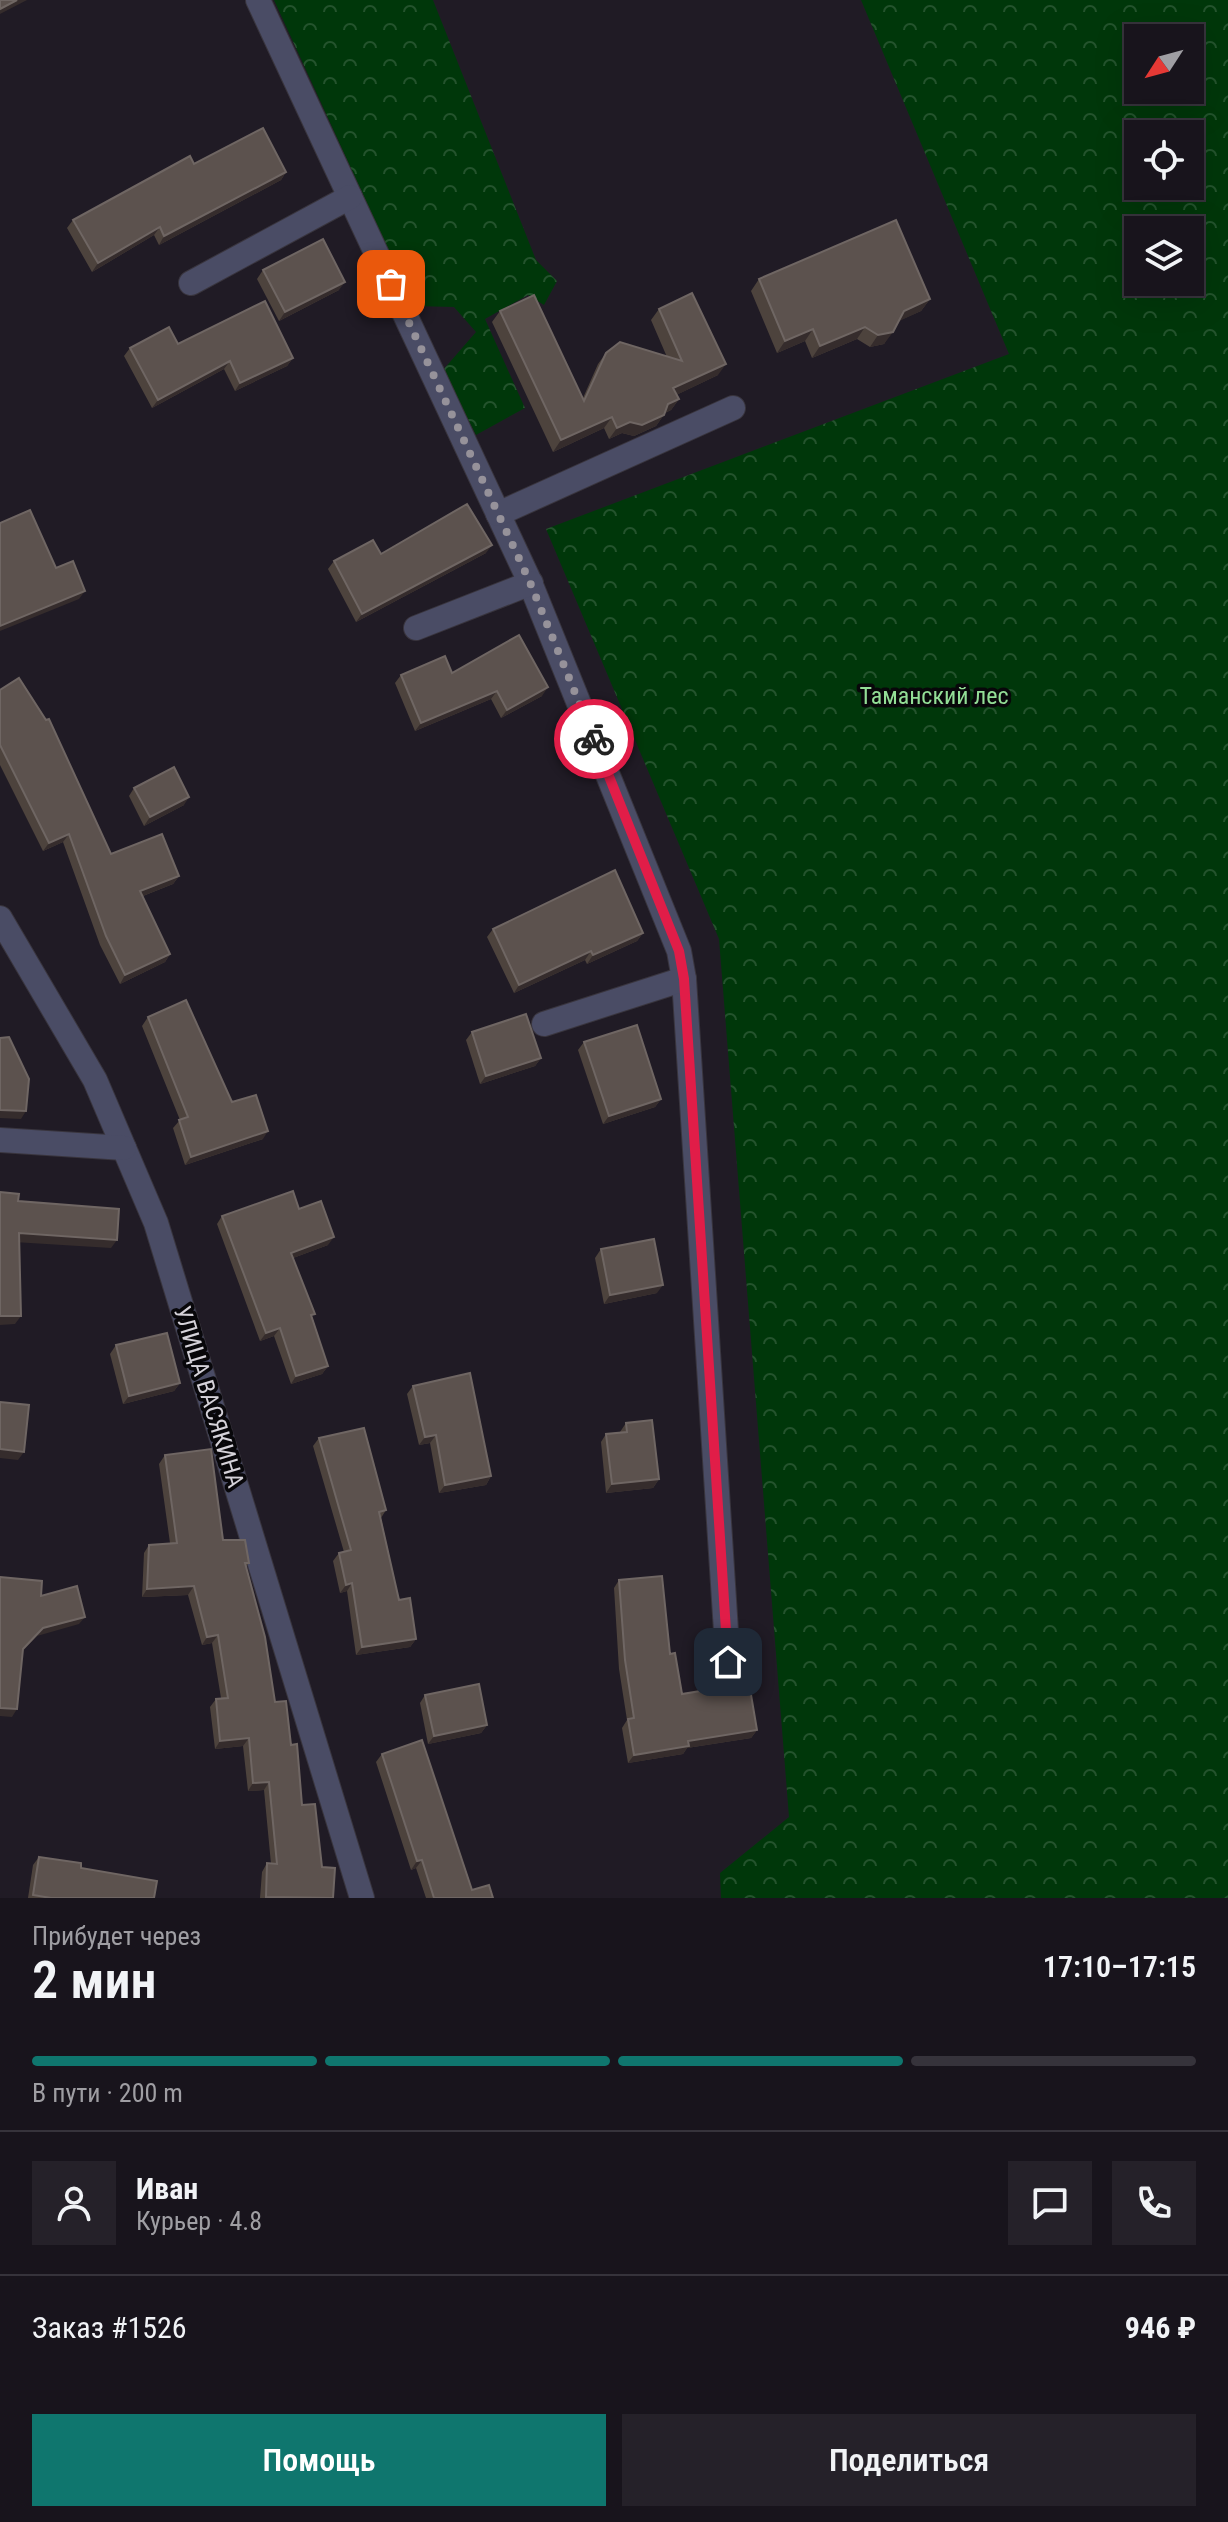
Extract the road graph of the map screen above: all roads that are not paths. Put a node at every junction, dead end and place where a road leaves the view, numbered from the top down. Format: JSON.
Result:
{"nodes":[{"id":1,"x":258,"y":0,"type":"edge"},
{"id":2,"x":350,"y":197,"type":"junction"},
{"id":3,"x":191,"y":283,"type":"dead end"},
{"id":4,"x":733,"y":408,"type":"dead end"},
{"id":5,"x":498,"y":514,"type":"junction"},
{"id":6,"x":531,"y":583,"type":"junction"},
{"id":7,"x":416,"y":628,"type":"dead end"},
{"id":8,"x":0,"y":918,"type":"edge"},
{"id":9,"x":684,"y":979,"type":"junction"},
{"id":10,"x":544,"y":1024,"type":"dead end"},
{"id":11,"x":0,"y":1140,"type":"edge"},
{"id":12,"x":124,"y":1148,"type":"junction"},
{"id":13,"x":728,"y":1662,"type":"dead end"},
{"id":14,"x":362,"y":1898,"type":"edge"}],
"edges":[{"from":1,"to":2,"type":"street"},
{"from":2,"to":3,"type":"street"},
{"from":2,"to":5,"type":"street"},
{"from":4,"to":5,"type":"street"},
{"from":5,"to":6,"type":"street"},
{"from":6,"to":7,"type":"street"},
{"from":6,"to":9,"type":"street"},
{"from":8,"to":12,"type":"street","name":"УЛИЦА ВАСЯКИНА"},
{"from":9,"to":10,"type":"street"},
{"from":9,"to":13,"type":"street"},
{"from":11,"to":12,"type":"street"},
{"from":12,"to":14,"type":"street","name":"УЛИЦА ВАСЯКИНА"}]}
